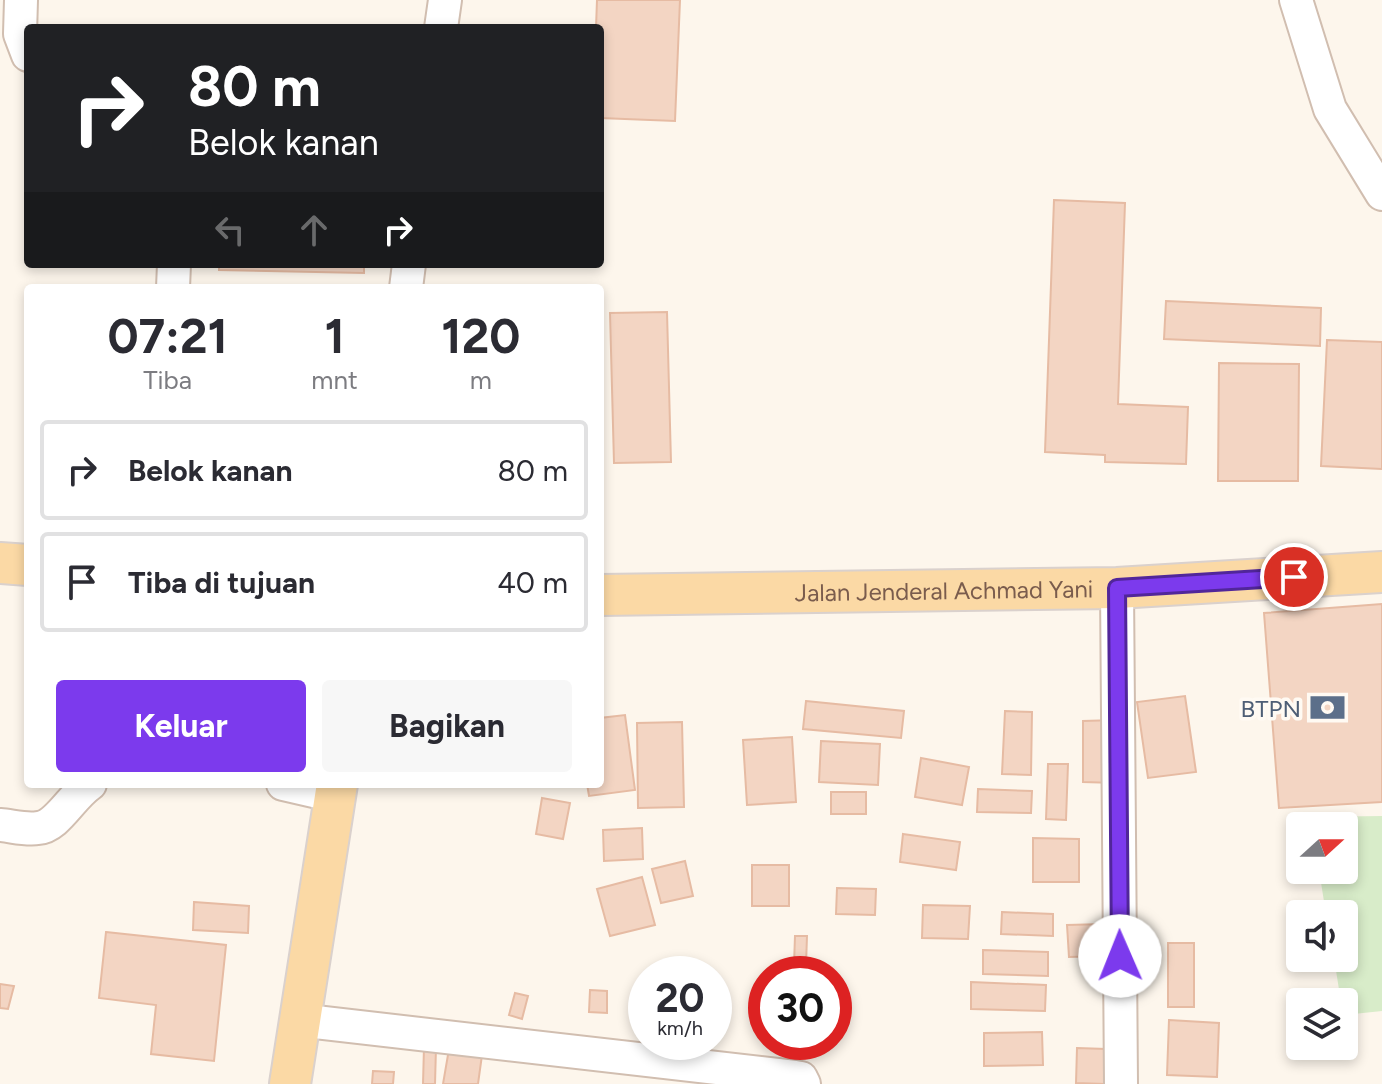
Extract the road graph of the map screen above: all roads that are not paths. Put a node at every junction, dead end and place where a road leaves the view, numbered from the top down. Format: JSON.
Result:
{"nodes":[{"id":1,"x":21,"y":0,"type":"edge"},
{"id":2,"x":445,"y":0,"type":"edge"},
{"id":3,"x":1296,"y":0,"type":"edge"},
{"id":4,"x":442,"y":24,"type":"edge"},
{"id":5,"x":24,"y":44,"type":"edge"},
{"id":6,"x":1382,"y":194,"type":"edge"},
{"id":7,"x":0,"y":563,"type":"edge"},
{"id":8,"x":24,"y":565,"type":"edge"},
{"id":9,"x":1382,"y":572,"type":"edge"},
{"id":10,"x":1117,"y":588,"type":"junction"},
{"id":11,"x":604,"y":595,"type":"edge"},
{"id":12,"x":84,"y":788,"type":"edge"},
{"id":13,"x":336,"y":790,"type":"edge"},
{"id":14,"x":0,"y":825,"type":"edge"},
{"id":15,"x":298,"y":1020,"type":"junction"},
{"id":16,"x":290,"y":1084,"type":"edge"},
{"id":17,"x":804,"y":1084,"type":"edge"},
{"id":18,"x":1121,"y":1084,"type":"edge"}],
"edges":[{"from":1,"to":5,"type":"street"},
{"from":2,"to":4,"type":"street"},
{"from":3,"to":6,"type":"street"},
{"from":7,"to":8,"type":"main road"},
{"from":9,"to":10,"type":"main road","name":"Jalan Jenderal Achmad Yani"},
{"from":10,"to":11,"type":"main road","name":"Jalan Jenderal Achmad Yani"},
{"from":10,"to":18,"type":"street"},
{"from":12,"to":14,"type":"street"},
{"from":13,"to":15,"type":"main road"},
{"from":15,"to":16,"type":"main road"},
{"from":15,"to":17,"type":"street"}]}
